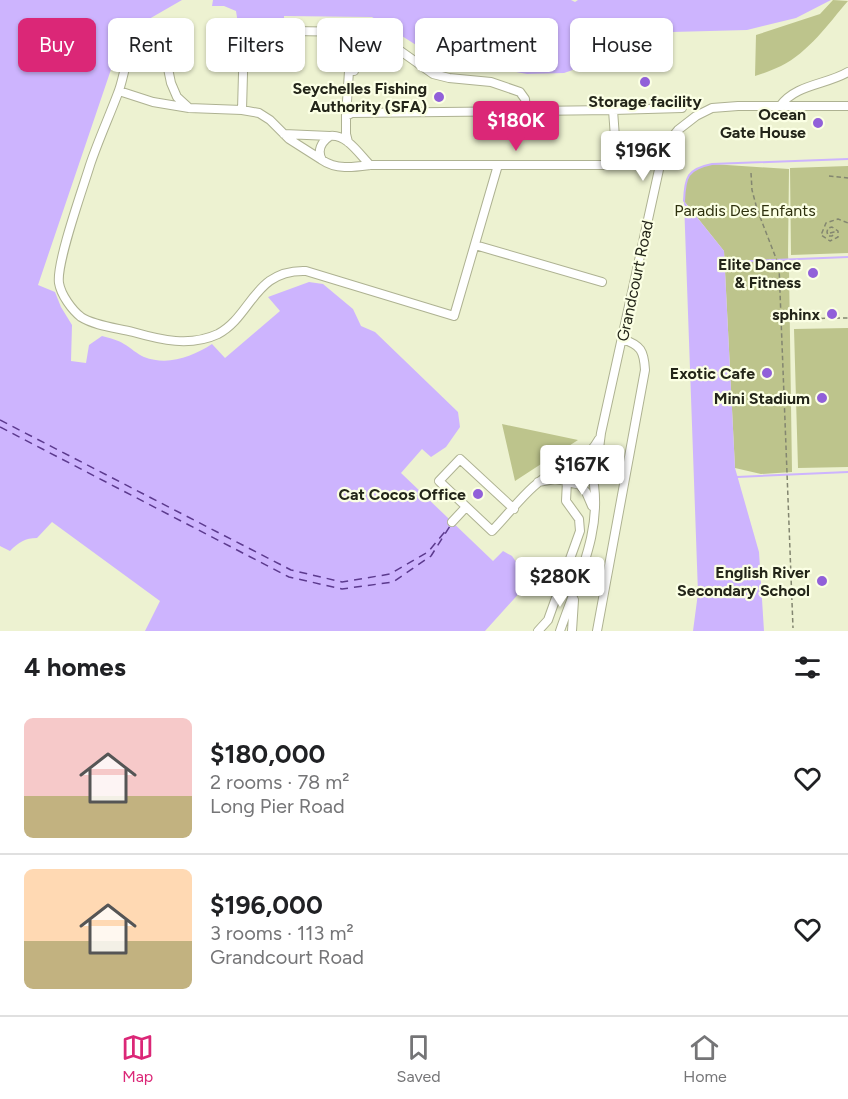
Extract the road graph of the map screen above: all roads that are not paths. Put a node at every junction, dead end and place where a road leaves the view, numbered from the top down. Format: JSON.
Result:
{"nodes":[{"id":1,"x":305,"y":31,"type":"edge"},
{"id":2,"x":403,"y":53,"type":"edge"},
{"id":3,"x":243,"y":72,"type":"edge"},
{"id":4,"x":848,"y":72,"type":"edge"},
{"id":5,"x":119,"y":91,"type":"junction"},
{"id":6,"x":780,"y":106,"type":"junction"},
{"id":7,"x":848,"y":106,"type":"edge"},
{"id":8,"x":189,"y":108,"type":"junction"},
{"id":9,"x":682,"y":108,"type":"dead end"},
{"id":10,"x":242,"y":110,"type":"junction"},
{"id":11,"x":614,"y":110,"type":"junction"},
{"id":12,"x":526,"y":111,"type":"junction"},
{"id":13,"x":346,"y":116,"type":"junction"},
{"id":14,"x":284,"y":134,"type":"junction"},
{"id":15,"x":330,"y":136,"type":"junction"},
{"id":16,"x":348,"y":142,"type":"junction"},
{"id":17,"x":322,"y":160,"type":"junction"},
{"id":18,"x":370,"y":165,"type":"junction"},
{"id":19,"x":498,"y":165,"type":"junction"},
{"id":20,"x":617,"y":165,"type":"junction"},
{"id":21,"x":660,"y":165,"type":"junction"},
{"id":22,"x":474,"y":245,"type":"junction"},
{"id":23,"x":602,"y":282,"type":"dead end"},
{"id":24,"x":622,"y":339,"type":"junction"},
{"id":25,"x":602,"y":433,"type":"junction"},
{"id":26,"x":579,"y":458,"type":"junction"},
{"id":27,"x":564,"y":466,"type":"junction"},
{"id":28,"x":591,"y":471,"type":"junction"},
{"id":29,"x":573,"y":483,"type":"junction"},
{"id":30,"x":535,"y":484,"type":"junction"},
{"id":31,"x":466,"y":507,"type":"junction"},
{"id":32,"x":514,"y":509,"type":"junction"},
{"id":33,"x":594,"y":518,"type":"junction"},
{"id":34,"x":452,"y":522,"type":"dead end"},
{"id":35,"x":575,"y":585,"type":"junction"},
{"id":36,"x":538,"y":631,"type":"edge"},
{"id":37,"x":560,"y":631,"type":"edge"},
{"id":38,"x":572,"y":631,"type":"edge"},
{"id":39,"x":597,"y":631,"type":"edge"}],
"edges":[{"from":1,"to":13,"type":"street"},
{"from":2,"to":12,"type":"street"},
{"from":3,"to":10,"type":"street"},
{"from":4,"to":6,"type":"street"},
{"from":5,"to":8,"type":"street"},
{"from":5,"to":8,"type":"street"},
{"from":5,"to":22,"type":"street"},
{"from":6,"to":7,"type":"street","name":"Grandcourt Road"},
{"from":6,"to":21,"type":"street","name":"Grandcourt Road"},
{"from":8,"to":10,"type":"street"},
{"from":9,"to":11,"type":"street"},
{"from":10,"to":14,"type":"street"},
{"from":11,"to":12,"type":"street"},
{"from":11,"to":20,"type":"street"},
{"from":12,"to":13,"type":"street"},
{"from":13,"to":16,"type":"street"},
{"from":14,"to":15,"type":"street"},
{"from":14,"to":17,"type":"street"},
{"from":15,"to":16,"type":"street"},
{"from":15,"to":17,"type":"street"},
{"from":16,"to":18,"type":"street"},
{"from":17,"to":18,"type":"street"},
{"from":18,"to":19,"type":"street"},
{"from":19,"to":20,"type":"street"},
{"from":19,"to":22,"type":"street"},
{"from":20,"to":21,"type":"street"},
{"from":21,"to":24,"type":"street","name":"Grandcourt Road"},
{"from":22,"to":23,"type":"street"},
{"from":24,"to":25,"type":"street","name":"Grandcourt Road"},
{"from":24,"to":39,"type":"street"},
{"from":25,"to":26,"type":"street"},
{"from":25,"to":28,"type":"street","name":"Grandcourt Road"},
{"from":26,"to":27,"type":"street"},
{"from":26,"to":28,"type":"street"},
{"from":27,"to":29,"type":"street"},
{"from":27,"to":30,"type":"street"},
{"from":28,"to":29,"type":"street"},
{"from":28,"to":33,"type":"street"},
{"from":29,"to":30,"type":"street"},
{"from":29,"to":33,"type":"street"},
{"from":29,"to":36,"type":"street"},
{"from":30,"to":32,"type":"street"},
{"from":31,"to":32,"type":"street"},
{"from":31,"to":32,"type":"street"},
{"from":31,"to":34,"type":"street"},
{"from":33,"to":35,"type":"street"},
{"from":35,"to":37,"type":"street"},
{"from":35,"to":38,"type":"street"}]}
